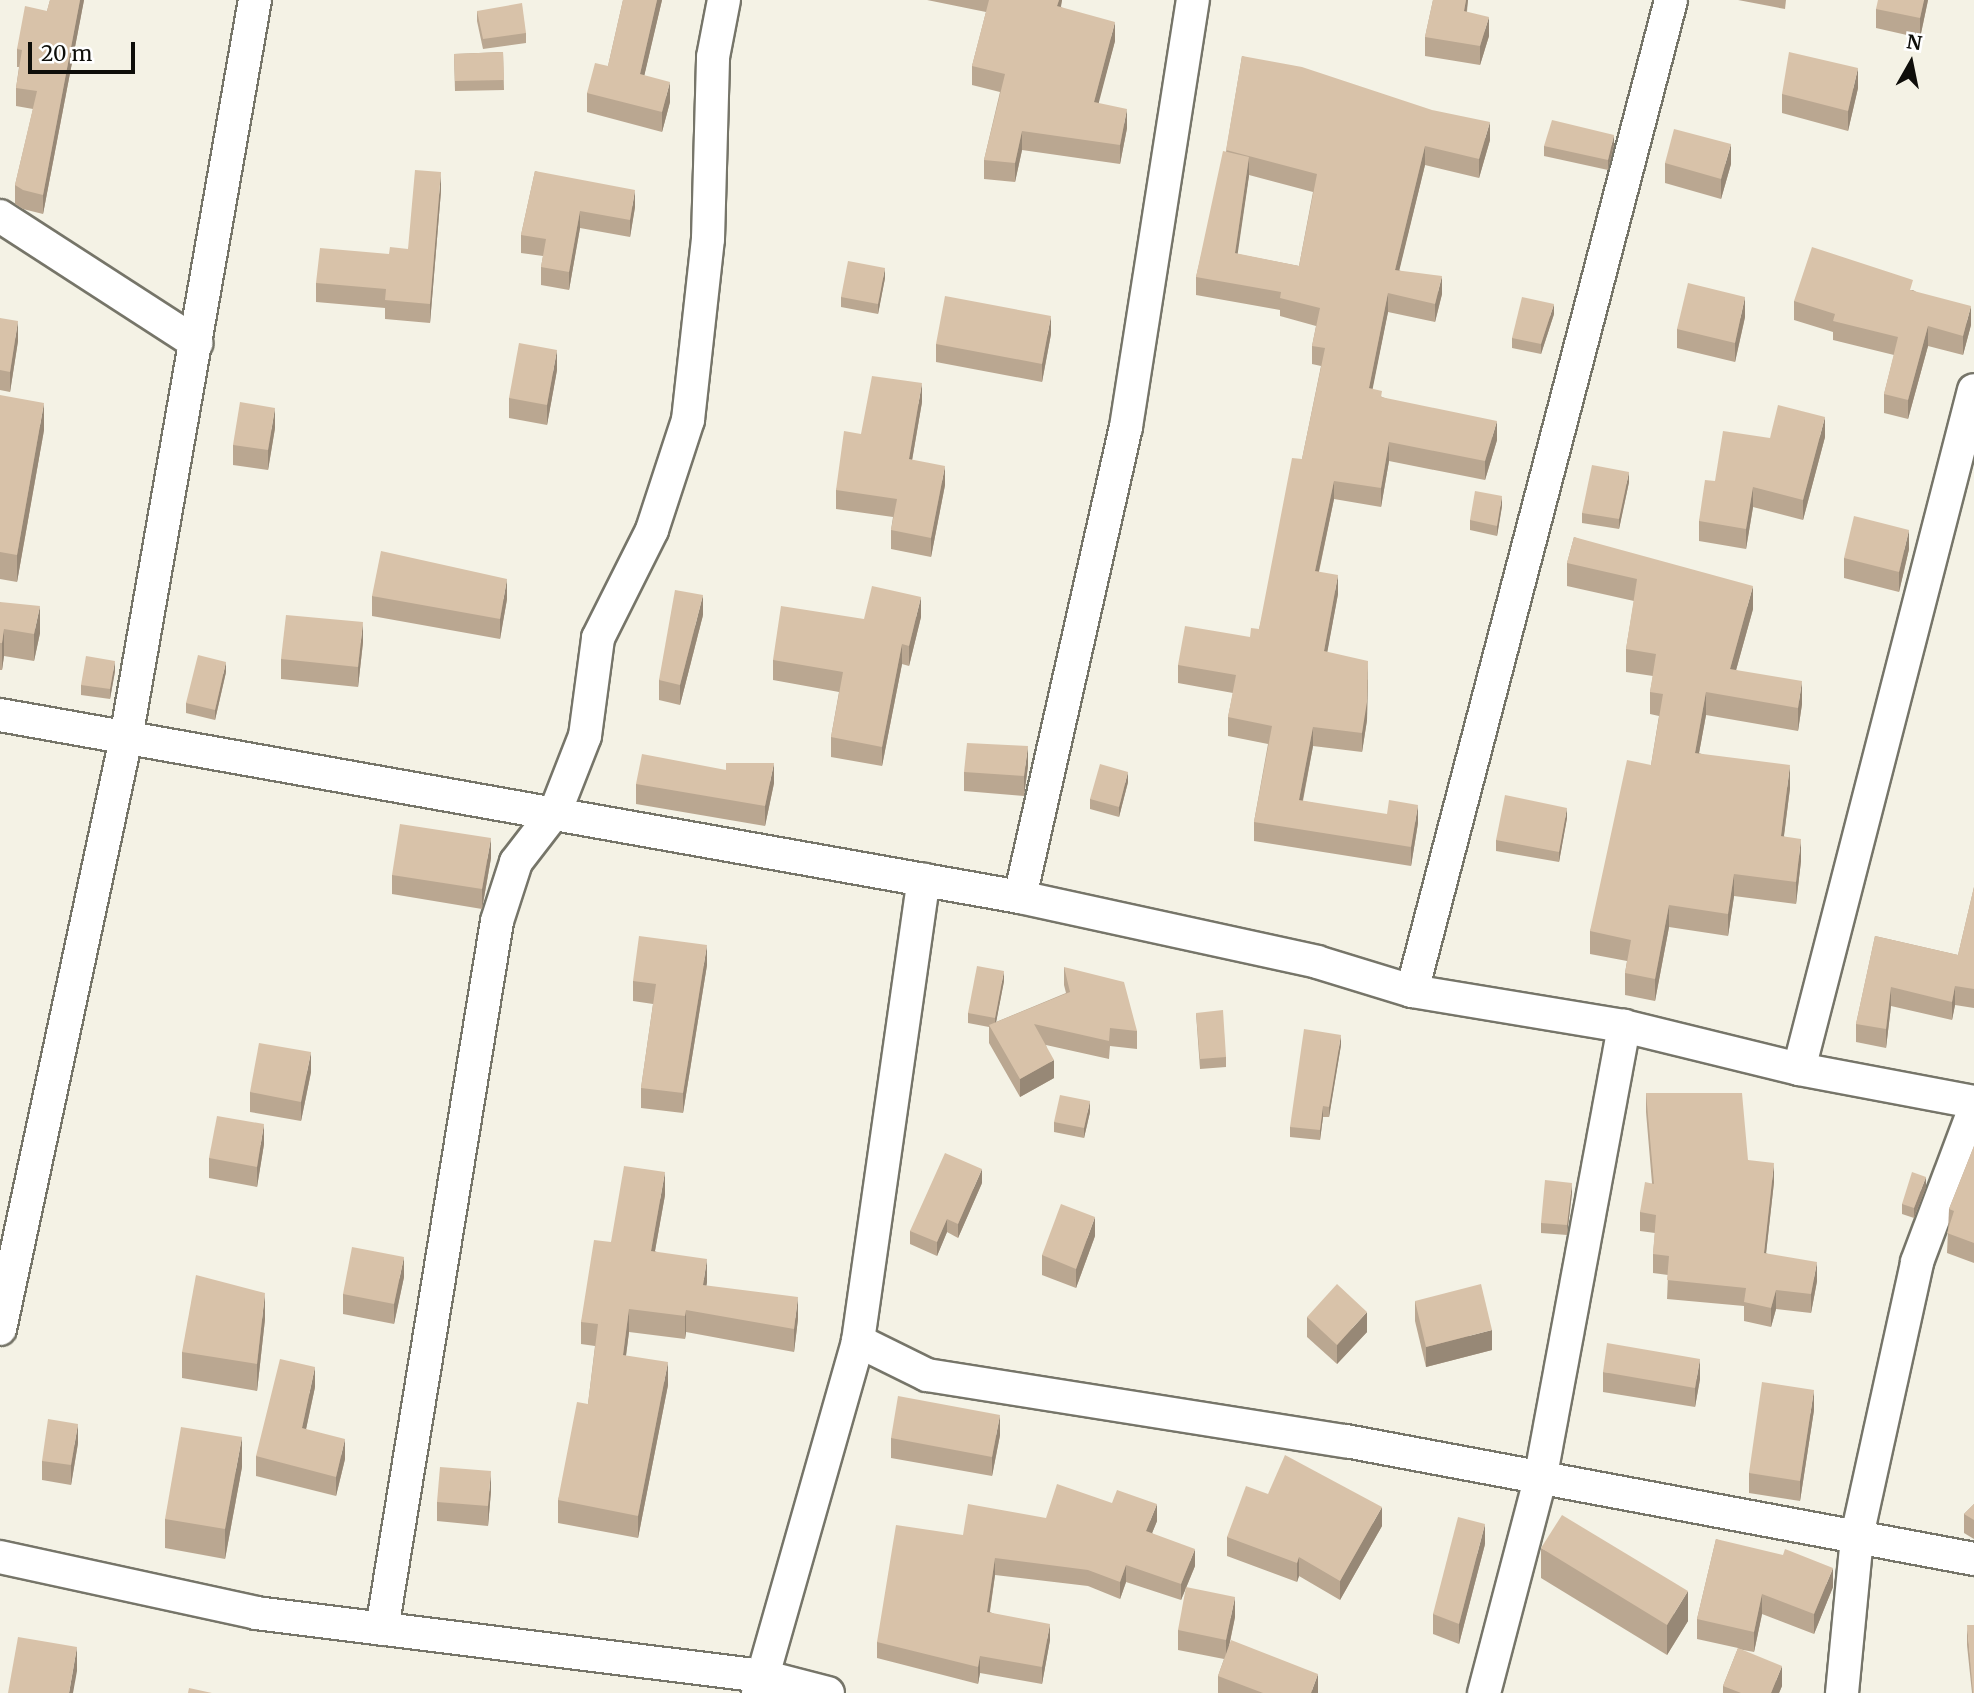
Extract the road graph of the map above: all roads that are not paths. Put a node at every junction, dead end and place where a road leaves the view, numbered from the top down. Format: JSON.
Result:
{"nodes":[{"id":1,"x":256,"y":0,"type":"edge"},
{"id":2,"x":724,"y":0,"type":"edge"},
{"id":3,"x":1193,"y":0,"type":"edge"},
{"id":4,"x":1671,"y":0,"type":"edge"},
{"id":5,"x":0,"y":216,"type":"edge"},
{"id":6,"x":196,"y":343,"type":"junction"},
{"id":7,"x":1974,"y":390,"type":"edge"},
{"id":8,"x":0,"y":715,"type":"edge"},
{"id":9,"x":126,"y":738,"type":"junction"},
{"id":10,"x":556,"y":810,"type":"junction"},
{"id":11,"x":924,"y":880,"type":"junction"},
{"id":12,"x":1020,"y":897,"type":"junction"},
{"id":13,"x":1412,"y":991,"type":"junction"},
{"id":14,"x":1624,"y":1026,"type":"junction"},
{"id":15,"x":1799,"y":1069,"type":"junction"},
{"id":16,"x":1974,"y":1102,"type":"edge"},
{"id":17,"x":1974,"y":1110,"type":"edge"},
{"id":18,"x":0,"y":1329,"type":"edge"},
{"id":19,"x":858,"y":1341,"type":"junction"},
{"id":20,"x":1540,"y":1480,"type":"junction"},
{"id":21,"x":1857,"y":1536,"type":"junction"},
{"id":22,"x":0,"y":1557,"type":"edge"},
{"id":23,"x":1974,"y":1559,"type":"edge"},
{"id":24,"x":382,"y":1629,"type":"junction"},
{"id":25,"x":760,"y":1684,"type":"edge"},
{"id":26,"x":828,"y":1693,"type":"edge"},
{"id":27,"x":1484,"y":1693,"type":"edge"},
{"id":28,"x":1842,"y":1693,"type":"edge"}],
"edges":[{"from":1,"to":6,"type":"street"},
{"from":2,"to":10,"type":"street"},
{"from":3,"to":12,"type":"street"},
{"from":4,"to":13,"type":"street"},
{"from":5,"to":6,"type":"street"},
{"from":6,"to":9,"type":"street"},
{"from":7,"to":15,"type":"street"},
{"from":8,"to":9,"type":"street"},
{"from":9,"to":10,"type":"street"},
{"from":9,"to":18,"type":"street"},
{"from":10,"to":11,"type":"street"},
{"from":10,"to":24,"type":"street"},
{"from":11,"to":12,"type":"street"},
{"from":11,"to":19,"type":"street"},
{"from":12,"to":13,"type":"street"},
{"from":13,"to":14,"type":"street"},
{"from":14,"to":15,"type":"street"},
{"from":14,"to":20,"type":"street"},
{"from":15,"to":16,"type":"street"},
{"from":17,"to":21,"type":"street"},
{"from":19,"to":20,"type":"street"},
{"from":19,"to":25,"type":"street"},
{"from":20,"to":21,"type":"street"},
{"from":20,"to":27,"type":"street"},
{"from":21,"to":23,"type":"street"},
{"from":21,"to":28,"type":"street"},
{"from":22,"to":24,"type":"street"},
{"from":24,"to":25,"type":"street"},
{"from":25,"to":26,"type":"street"}]}
